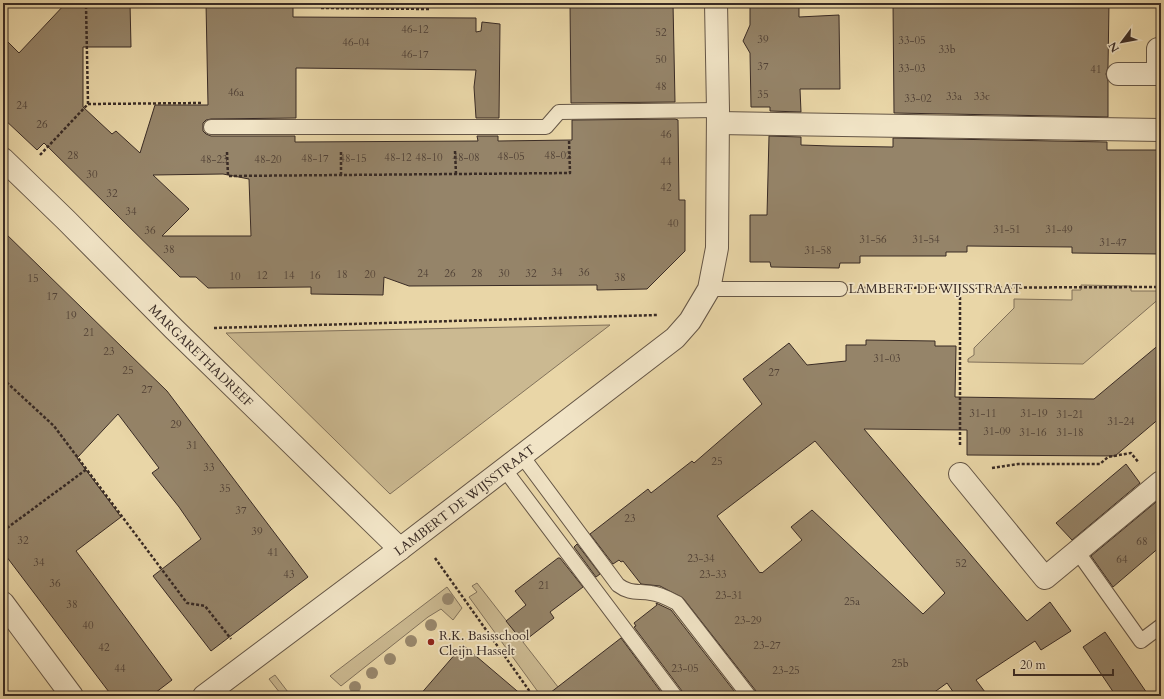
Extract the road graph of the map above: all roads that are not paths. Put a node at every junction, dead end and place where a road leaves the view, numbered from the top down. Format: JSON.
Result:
{"nodes":[{"id":1,"x":716,"y":3,"type":"edge"},
{"id":2,"x":1161,"y":49,"type":"edge"},
{"id":3,"x":1118,"y":74,"type":"dead end"},
{"id":4,"x":718,"y":116,"type":"junction"},
{"id":5,"x":211,"y":128,"type":"road end"},
{"id":6,"x":1161,"y":130,"type":"edge"},
{"id":7,"x":3,"y":159,"type":"edge"},
{"id":8,"x":709,"y":289,"type":"junction"},
{"id":9,"x":840,"y":289,"type":"road end"},
{"id":10,"x":522,"y":456,"type":"junction"},
{"id":11,"x":505,"y":470,"type":"junction"},
{"id":12,"x":960,"y":474,"type":"road end"},
{"id":13,"x":1159,"y":483,"type":"edge"},
{"id":14,"x":400,"y":550,"type":"junction"},
{"id":15,"x":1077,"y":551,"type":"junction"},
{"id":16,"x":3,"y":603,"type":"edge"},
{"id":17,"x":1161,"y":626,"type":"edge"},
{"id":18,"x":72,"y":696,"type":"edge"},
{"id":19,"x":204,"y":696,"type":"edge"},
{"id":20,"x":675,"y":696,"type":"edge"},
{"id":21,"x":749,"y":696,"type":"edge"}],
"edges":[{"from":1,"to":4,"type":"street","name":"LAMBERT DE WIJSSTRAAT"},
{"from":2,"to":3,"type":"street"},
{"from":4,"to":5,"type":"lane"},
{"from":4,"to":6,"type":"street"},
{"from":4,"to":8,"type":"street","name":"LAMBERT DE WIJSSTRAAT"},
{"from":7,"to":14,"type":"street","name":"MARGARETHADREEF"},
{"from":8,"to":9,"type":"lane","name":"LAMBERT DE WIJSSTRAAT"},
{"from":8,"to":10,"type":"street","name":"LAMBERT DE WIJSSTRAAT"},
{"from":10,"to":11,"type":"street","name":"LAMBERT DE WIJSSTRAAT"},
{"from":10,"to":21,"type":"lane"},
{"from":11,"to":14,"type":"street","name":"LAMBERT DE WIJSSTRAAT"},
{"from":11,"to":20,"type":"lane"},
{"from":12,"to":15,"type":"street"},
{"from":13,"to":15,"type":"street"},
{"from":14,"to":19,"type":"street","name":"LAMBERT DE WIJSSTRAAT"},
{"from":15,"to":17,"type":"lane"},
{"from":16,"to":18,"type":"street"}]}
